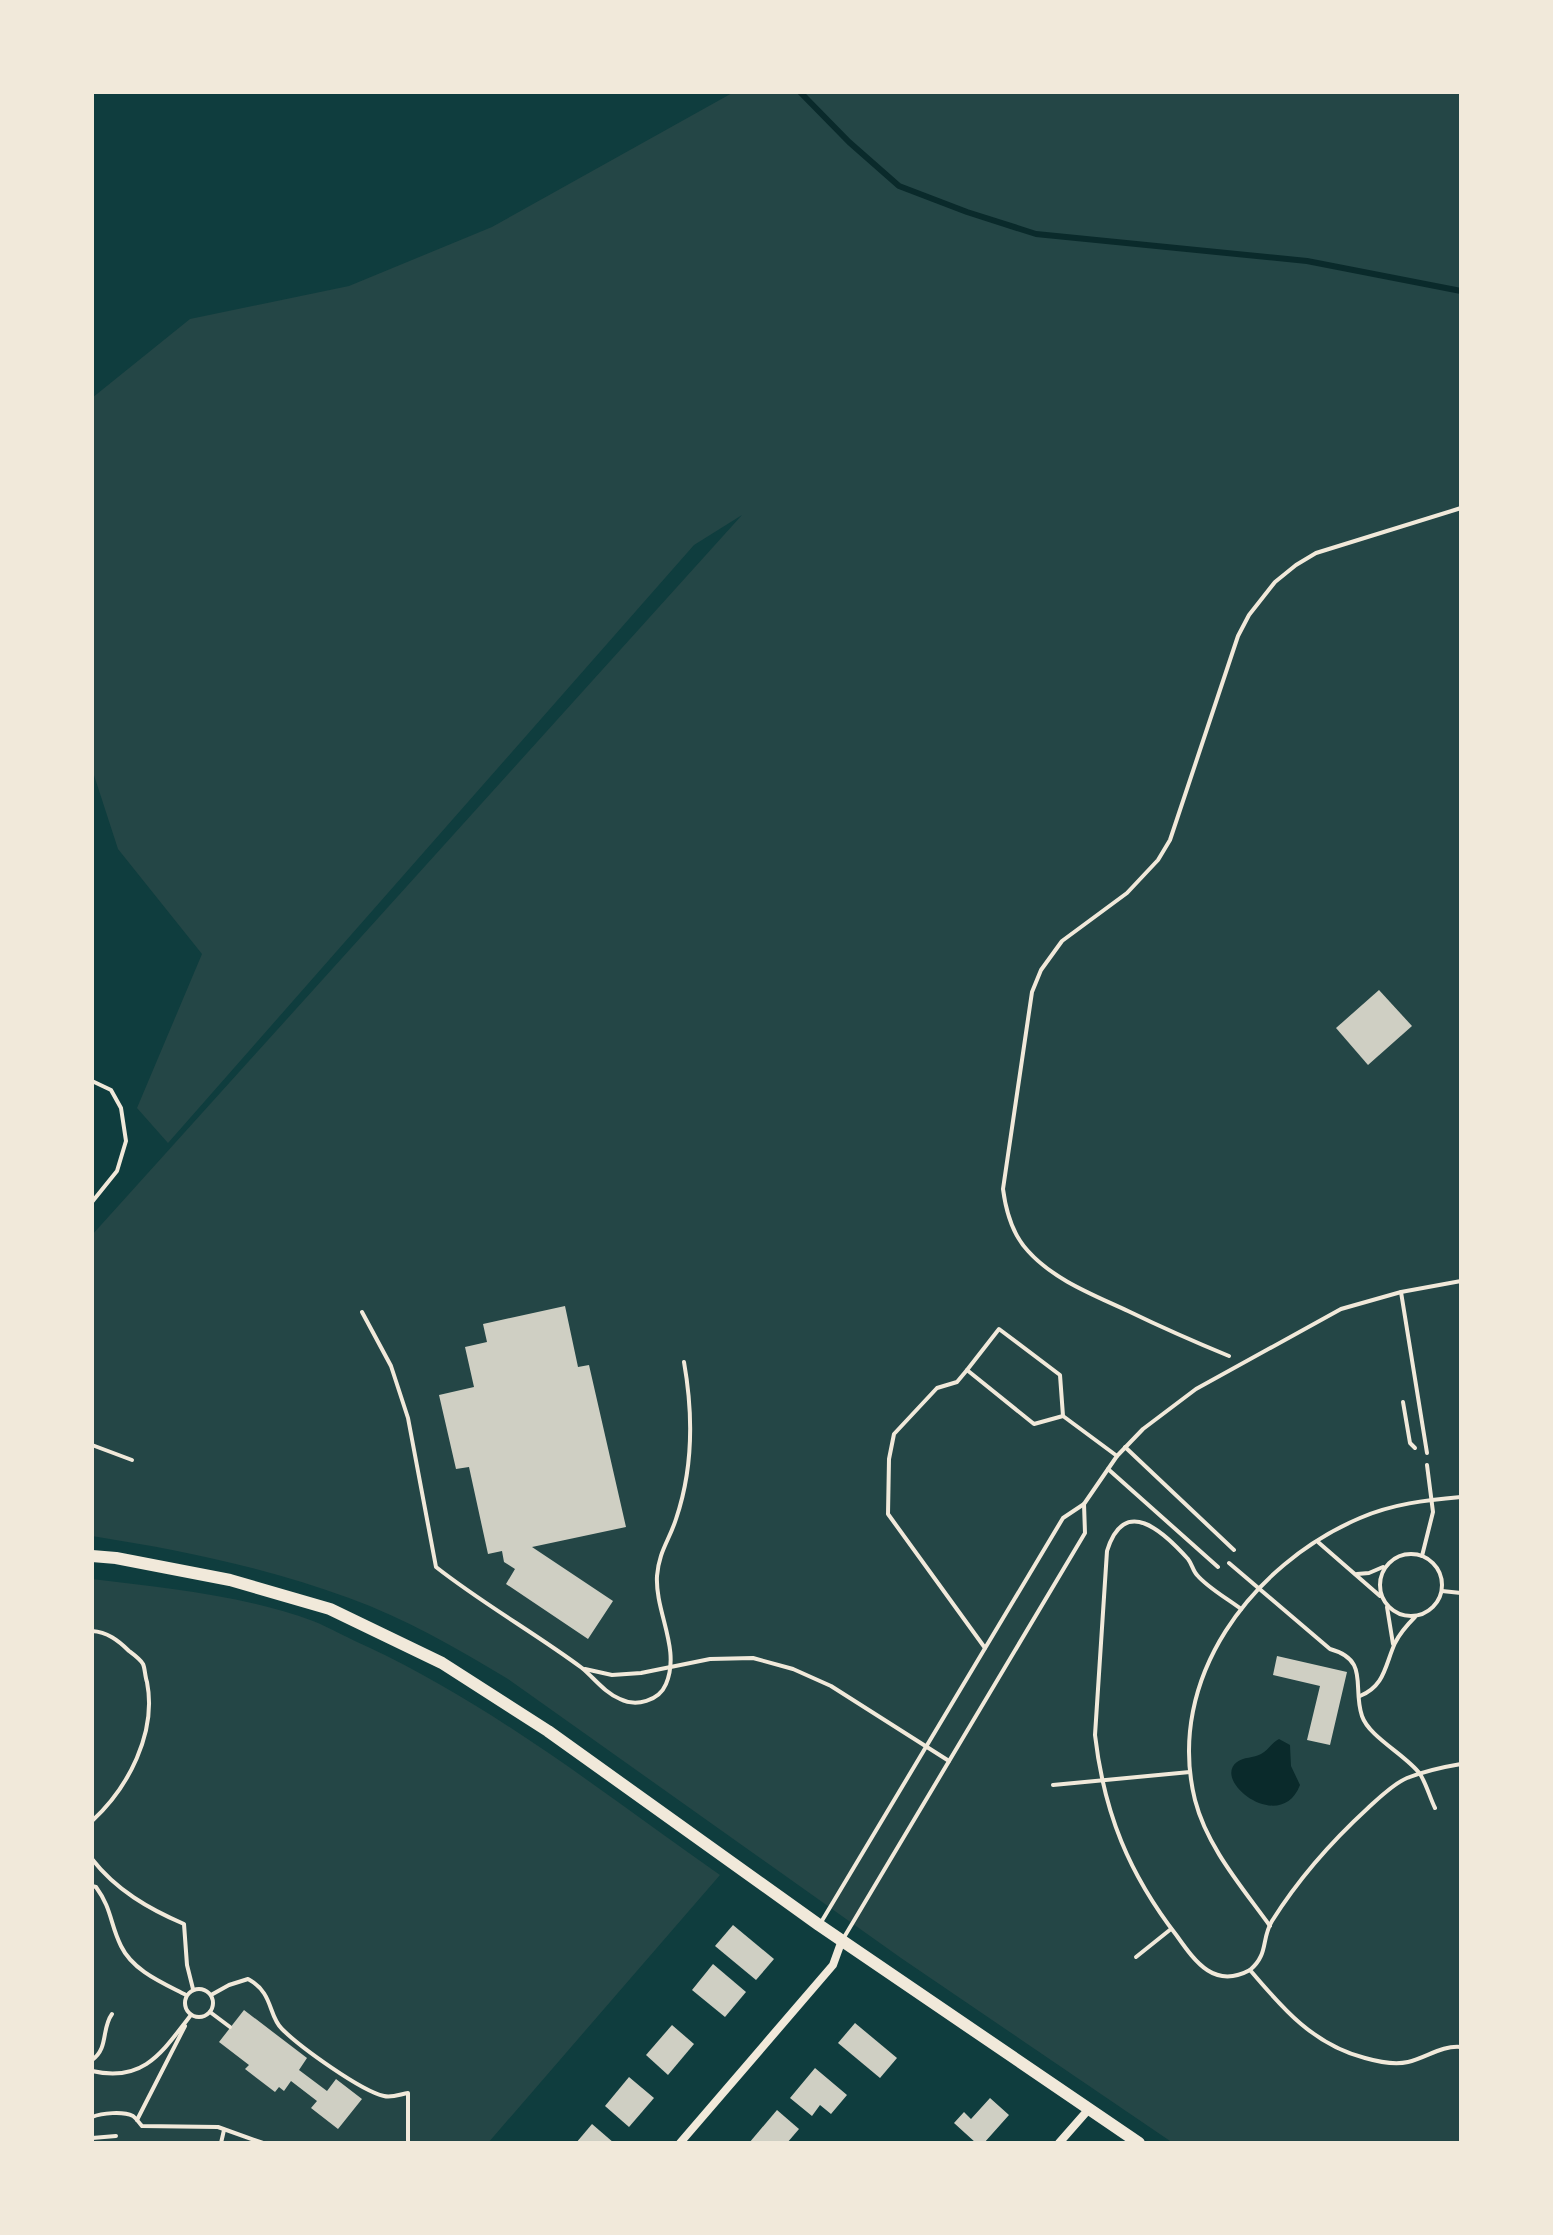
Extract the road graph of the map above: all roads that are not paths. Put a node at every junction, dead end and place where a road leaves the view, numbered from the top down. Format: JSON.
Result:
{"nodes":[{"id":1,"x":92,"y":1081,"type":"edge"},
{"id":2,"x":92,"y":1202,"type":"edge"},
{"id":3,"x":1461,"y":1281,"type":"edge"},
{"id":4,"x":1401,"y":1292,"type":"junction"},
{"id":5,"x":362,"y":1312,"type":"dead end"},
{"id":6,"x":684,"y":1362,"type":"dead end"},
{"id":7,"x":967,"y":1370,"type":"junction"},
{"id":8,"x":1063,"y":1416,"type":"junction"},
{"id":9,"x":92,"y":1445,"type":"edge"},
{"id":10,"x":1125,"y":1447,"type":"junction"},
{"id":11,"x":1427,"y":1453,"type":"dead end"},
{"id":12,"x":1117,"y":1456,"type":"junction"},
{"id":13,"x":132,"y":1460,"type":"dead end"},
{"id":14,"x":1108,"y":1469,"type":"junction"},
{"id":15,"x":1084,"y":1504,"type":"junction"},
{"id":16,"x":1234,"y":1550,"type":"dead end"},
{"id":17,"x":92,"y":1556,"type":"edge"},
{"id":18,"x":1218,"y":1567,"type":"dead end"},
{"id":19,"x":985,"y":1648,"type":"junction"},
{"id":20,"x":672,"y":1665,"type":"junction"},
{"id":21,"x":583,"y":1669,"type":"junction"},
{"id":22,"x":927,"y":1746,"type":"junction"},
{"id":23,"x":949,"y":1761,"type":"junction"},
{"id":24,"x":819,"y":1925,"type":"junction"},
{"id":25,"x":842,"y":1940,"type":"junction"},
{"id":26,"x":1088,"y":2110,"type":"junction"},
{"id":27,"x":116,"y":2136,"type":"dead end"},
{"id":28,"x":92,"y":2138,"type":"edge"},
{"id":29,"x":680,"y":2143,"type":"edge"},
{"id":30,"x":1059,"y":2143,"type":"edge"},
{"id":31,"x":1139,"y":2143,"type":"edge"}],
"edges":[{"from":1,"to":2,"type":"lane"},
{"from":3,"to":4,"type":"lane"},
{"from":4,"to":10,"type":"lane"},
{"from":4,"to":11,"type":"lane"},
{"from":5,"to":21,"type":"lane"},
{"from":6,"to":20,"type":"lane"},
{"from":7,"to":8,"type":"lane"},
{"from":7,"to":8,"type":"lane"},
{"from":7,"to":19,"type":"lane"},
{"from":8,"to":12,"type":"lane"},
{"from":9,"to":13,"type":"lane"},
{"from":10,"to":12,"type":"lane"},
{"from":10,"to":16,"type":"lane"},
{"from":12,"to":14,"type":"lane"},
{"from":14,"to":15,"type":"lane"},
{"from":14,"to":18,"type":"lane"},
{"from":15,"to":19,"type":"lane"},
{"from":15,"to":23,"type":"lane"},
{"from":17,"to":24,"type":"main road"},
{"from":19,"to":22,"type":"lane"},
{"from":20,"to":21,"type":"lane"},
{"from":20,"to":21,"type":"lane"},
{"from":20,"to":22,"type":"lane"},
{"from":22,"to":23,"type":"lane"},
{"from":22,"to":24,"type":"lane"},
{"from":23,"to":25,"type":"lane"},
{"from":24,"to":25,"type":"main road"},
{"from":25,"to":26,"type":"main road"},
{"from":25,"to":29,"type":"street"},
{"from":26,"to":30,"type":"street"},
{"from":26,"to":31,"type":"main road"},
{"from":27,"to":28,"type":"lane"}]}
